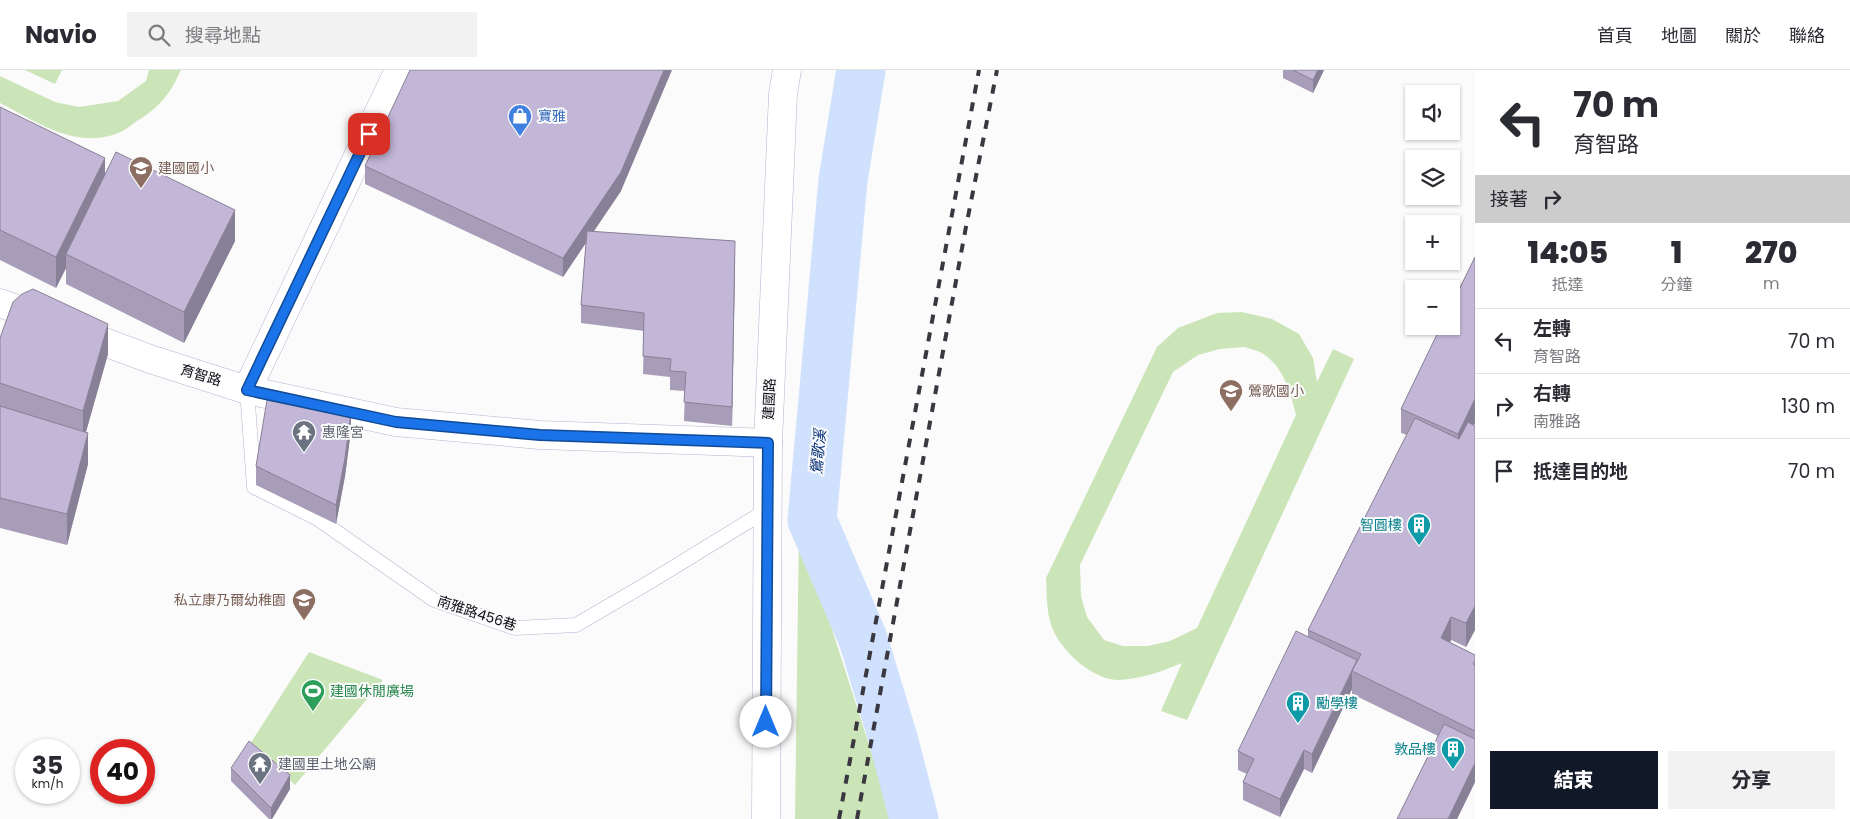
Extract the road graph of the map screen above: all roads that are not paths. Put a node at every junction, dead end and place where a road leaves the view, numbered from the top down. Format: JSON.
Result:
{"nodes":[{"id":1,"x":399,"y":70,"type":"edge"},
{"id":2,"x":787,"y":70,"type":"edge"},
{"id":3,"x":0,"y":303,"type":"edge"},
{"id":4,"x":247,"y":390,"type":"junction"},
{"id":5,"x":768,"y":443,"type":"junction"},
{"id":6,"x":767,"y":510,"type":"junction"},
{"id":7,"x":766,"y":819,"type":"edge"}],
"edges":[{"from":1,"to":4,"type":"street"},
{"from":2,"to":5,"type":"street","name":"建國路"},
{"from":3,"to":4,"type":"street","name":"育智路"},
{"from":4,"to":5,"type":"street","name":"育智路"},
{"from":4,"to":6,"type":"lane","name":"南雅路456巷"},
{"from":5,"to":6,"type":"street","name":"建國路"},
{"from":6,"to":7,"type":"street","name":"建國路"}]}
